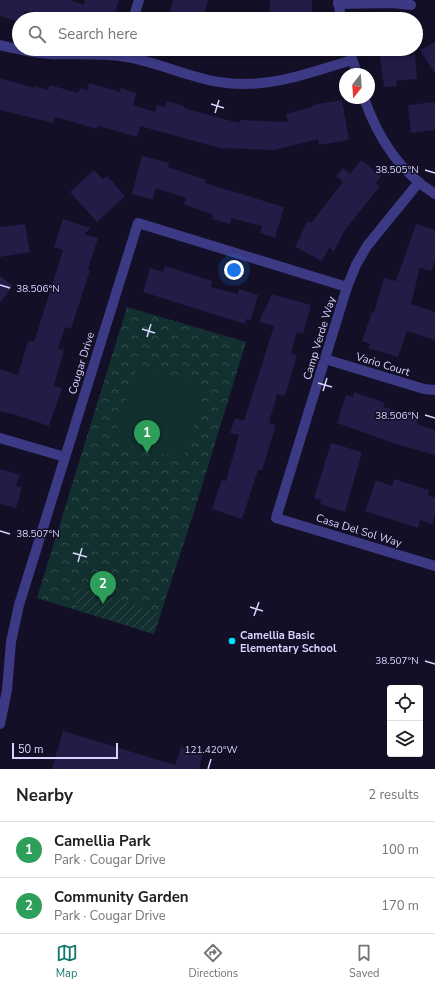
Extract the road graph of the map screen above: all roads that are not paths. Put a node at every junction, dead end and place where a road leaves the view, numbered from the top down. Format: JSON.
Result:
{"nodes":[{"id":1,"x":139,"y":0,"type":"edge"},
{"id":2,"x":338,"y":2,"type":"edge"},
{"id":3,"x":411,"y":5,"type":"dead end"},
{"id":4,"x":135,"y":12,"type":"edge"},
{"id":5,"x":340,"y":12,"type":"edge"},
{"id":6,"x":0,"y":45,"type":"edge"},
{"id":7,"x":12,"y":48,"type":"edge"},
{"id":8,"x":135,"y":56,"type":"edge"},
{"id":9,"x":351,"y":56,"type":"edge"},
{"id":10,"x":352,"y":60,"type":"junction"},
{"id":11,"x":355,"y":68,"type":"edge"},
{"id":12,"x":366,"y":104,"type":"edge"},
{"id":13,"x":419,"y":182,"type":"junction"},
{"id":14,"x":435,"y":194,"type":"edge"},
{"id":15,"x":347,"y":287,"type":"junction"},
{"id":16,"x":325,"y":359,"type":"junction"},
{"id":17,"x":435,"y":390,"type":"edge"},
{"id":18,"x":0,"y":438,"type":"edge"},
{"id":19,"x":65,"y":457,"type":"junction"},
{"id":20,"x":276,"y":518,"type":"joint"},
{"id":21,"x":435,"y":566,"type":"edge"},
{"id":22,"x":0,"y":724,"type":"edge"}],
"edges":[{"from":1,"to":4,"type":"street"},
{"from":2,"to":3,"type":"street"},
{"from":2,"to":5,"type":"street"},
{"from":6,"to":7,"type":"street"},
{"from":8,"to":10,"type":"street"},
{"from":9,"to":10,"type":"street"},
{"from":10,"to":11,"type":"street"},
{"from":12,"to":13,"type":"street"},
{"from":13,"to":14,"type":"street"},
{"from":13,"to":15,"type":"street","name":"Camp Verde Way"},
{"from":15,"to":16,"type":"street","name":"Camp Verde Way"},
{"from":15,"to":19,"type":"street","name":"Cougar Drive"},
{"from":16,"to":17,"type":"street","name":"Vario Court"},
{"from":16,"to":20,"type":"street","name":"Camp Verde Way"},
{"from":18,"to":19,"type":"street"},
{"from":19,"to":22,"type":"street","name":"Cougar Drive"},
{"from":20,"to":21,"type":"street","name":"Casa Del Sol Way"}]}
